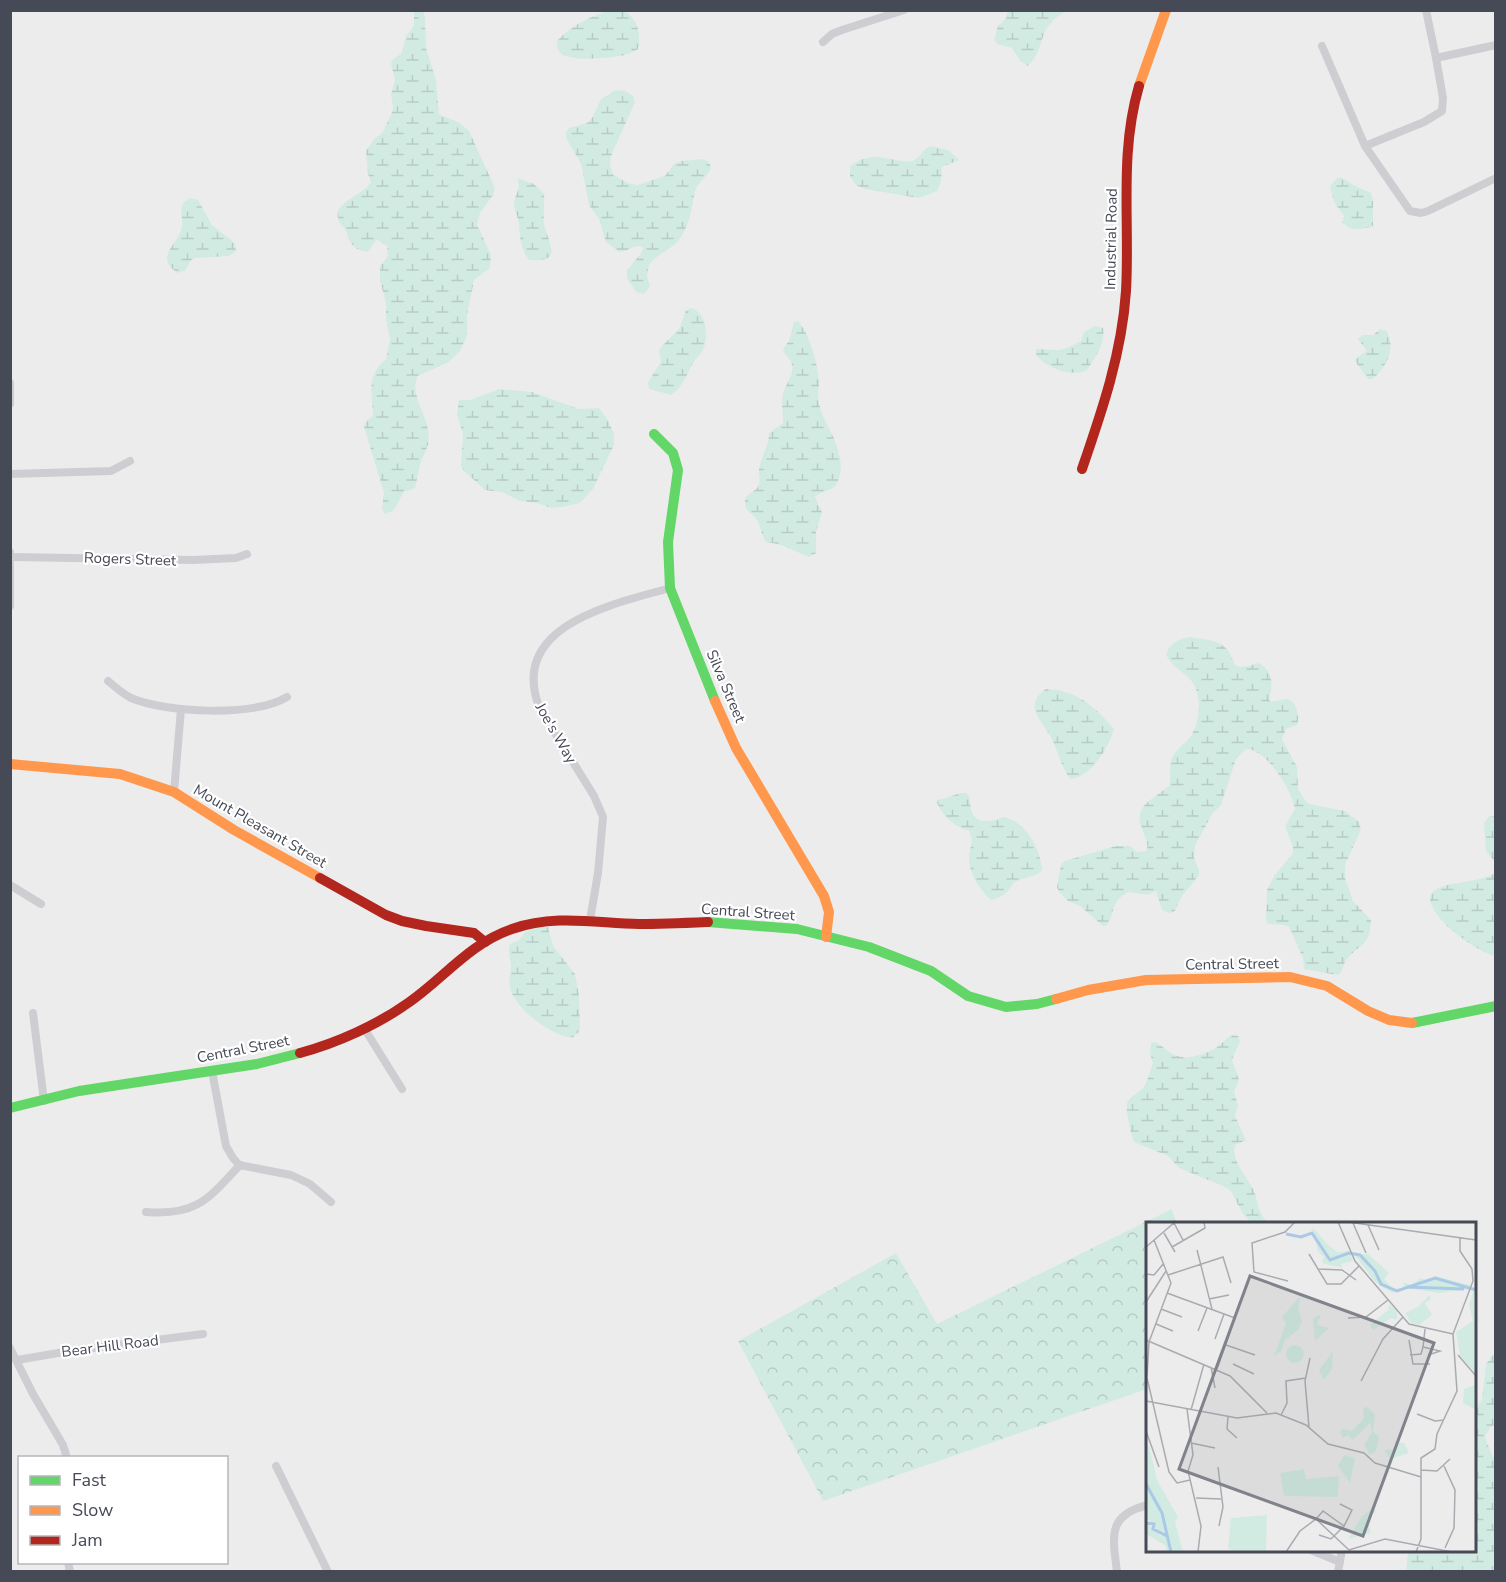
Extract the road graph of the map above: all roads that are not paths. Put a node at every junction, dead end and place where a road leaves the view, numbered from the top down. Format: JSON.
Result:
{"nodes":[{"id":1,"x":904,"y":10,"type":"edge"},
{"id":2,"x":1166,"y":10,"type":"edge"},
{"id":3,"x":1426,"y":10,"type":"edge"},
{"id":4,"x":823,"y":42,"type":"dead end"},
{"id":5,"x":1496,"y":45,"type":"edge"},
{"id":6,"x":1322,"y":46,"type":"dead end"},
{"id":7,"x":1436,"y":58,"type":"junction"},
{"id":8,"x":1365,"y":146,"type":"junction"},
{"id":9,"x":1496,"y":178,"type":"edge"},
{"id":10,"x":10,"y":383,"type":"edge"},
{"id":11,"x":10,"y":404,"type":"edge"},
{"id":12,"x":654,"y":434,"type":"dead end"},
{"id":13,"x":130,"y":460,"type":"dead end"},
{"id":14,"x":1082,"y":469,"type":"dead end"},
{"id":15,"x":10,"y":474,"type":"edge"},
{"id":16,"x":10,"y":552,"type":"edge"},
{"id":17,"x":247,"y":554,"type":"dead end"},
{"id":18,"x":11,"y":557,"type":"edge"},
{"id":19,"x":670,"y":588,"type":"junction"},
{"id":20,"x":10,"y":606,"type":"edge"},
{"id":21,"x":108,"y":681,"type":"dead end"},
{"id":22,"x":287,"y":697,"type":"dead end"},
{"id":23,"x":181,"y":709,"type":"junction"},
{"id":24,"x":10,"y":764,"type":"edge"},
{"id":25,"x":174,"y":792,"type":"junction"},
{"id":26,"x":10,"y":885,"type":"edge"},
{"id":27,"x":41,"y":904,"type":"dead end"},
{"id":28,"x":590,"y":920,"type":"junction"},
{"id":29,"x":826,"y":937,"type":"junction"},
{"id":30,"x":485,"y":942,"type":"junction"},
{"id":31,"x":1496,"y":1006,"type":"edge"},
{"id":32,"x":33,"y":1013,"type":"dead end"},
{"id":33,"x":364,"y":1028,"type":"junction"},
{"id":34,"x":212,"y":1071,"type":"junction"},
{"id":35,"x":402,"y":1089,"type":"dead end"},
{"id":36,"x":44,"y":1101,"type":"junction"},
{"id":37,"x":10,"y":1108,"type":"edge"},
{"id":38,"x":240,"y":1165,"type":"junction"},
{"id":39,"x":331,"y":1202,"type":"dead end"},
{"id":40,"x":146,"y":1212,"type":"dead end"},
{"id":41,"x":203,"y":1334,"type":"dead end"},
{"id":42,"x":10,"y":1348,"type":"edge"},
{"id":43,"x":17,"y":1360,"type":"junction"},
{"id":44,"x":66,"y":1456,"type":"edge"},
{"id":45,"x":276,"y":1466,"type":"dead end"},
{"id":46,"x":1146,"y":1506,"type":"edge"},
{"id":47,"x":1314,"y":1552,"type":"edge"},
{"id":48,"x":1342,"y":1552,"type":"edge"},
{"id":49,"x":1341,"y":1562,"type":"junction"},
{"id":50,"x":328,"y":1572,"type":"edge"},
{"id":51,"x":1117,"y":1572,"type":"edge"},
{"id":52,"x":1338,"y":1572,"type":"edge"}],
"edges":[{"from":1,"to":4,"type":"street"},
{"from":2,"to":14,"type":"street","name":"Industrial Road"},
{"from":3,"to":7,"type":"street"},
{"from":5,"to":7,"type":"street"},
{"from":6,"to":8,"type":"street"},
{"from":7,"to":8,"type":"street"},
{"from":8,"to":9,"type":"street"},
{"from":10,"to":11,"type":"street"},
{"from":12,"to":19,"type":"street","name":"Silva Street"},
{"from":13,"to":15,"type":"street"},
{"from":16,"to":18,"type":"street"},
{"from":17,"to":18,"type":"street","name":"Rogers Street"},
{"from":18,"to":20,"type":"street"},
{"from":19,"to":28,"type":"street","name":"Joe's Way"},
{"from":19,"to":29,"type":"street","name":"Silva Street"},
{"from":21,"to":23,"type":"street"},
{"from":22,"to":23,"type":"street"},
{"from":23,"to":25,"type":"street"},
{"from":24,"to":25,"type":"street","name":"Mount Pleasant Street"},
{"from":25,"to":30,"type":"street","name":"Mount Pleasant Street"},
{"from":26,"to":27,"type":"street"},
{"from":28,"to":29,"type":"street","name":"Central Street"},
{"from":28,"to":30,"type":"street","name":"Central Street"},
{"from":29,"to":31,"type":"street","name":"Central Street"},
{"from":30,"to":33,"type":"street","name":"Central Street"},
{"from":32,"to":36,"type":"street"},
{"from":33,"to":34,"type":"street","name":"Central Street"},
{"from":33,"to":35,"type":"street"},
{"from":34,"to":36,"type":"street","name":"Central Street"},
{"from":34,"to":38,"type":"street"},
{"from":36,"to":37,"type":"street","name":"Central Street"},
{"from":38,"to":39,"type":"street"},
{"from":38,"to":40,"type":"street"},
{"from":41,"to":43,"type":"street","name":"Bear Hill Road"},
{"from":42,"to":43,"type":"street"},
{"from":43,"to":44,"type":"street"},
{"from":45,"to":50,"type":"street"},
{"from":46,"to":51,"type":"street"},
{"from":47,"to":49,"type":"street"},
{"from":48,"to":49,"type":"street"},
{"from":49,"to":52,"type":"street"}]}
